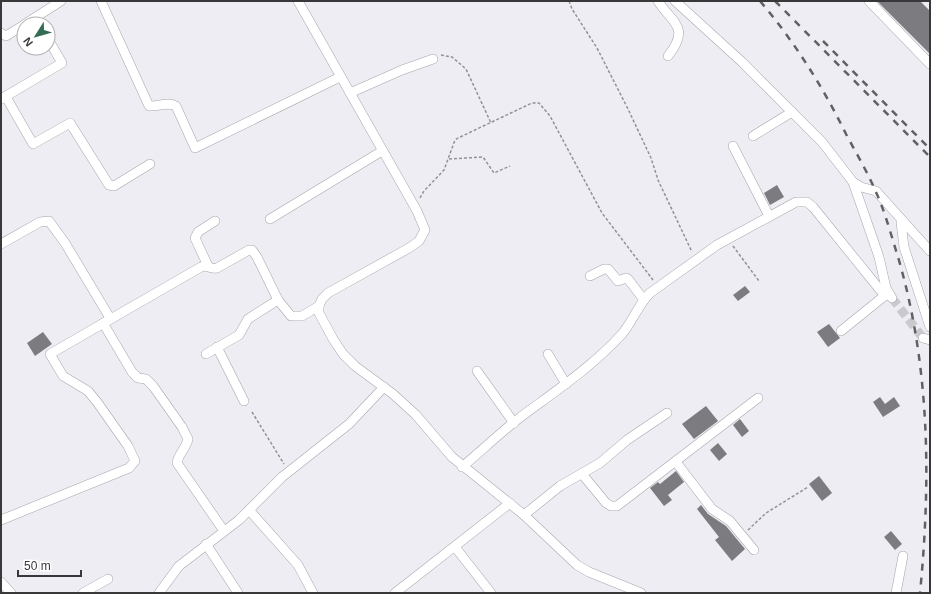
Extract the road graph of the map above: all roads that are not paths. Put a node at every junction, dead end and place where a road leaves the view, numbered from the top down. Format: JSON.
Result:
{"nodes":[{"id":1,"x":61,"y":1,"type":"edge"},
{"id":2,"x":100,"y":1,"type":"edge"},
{"id":3,"x":298,"y":1,"type":"edge"},
{"id":4,"x":658,"y":1,"type":"edge"},
{"id":5,"x":674,"y":1,"type":"edge"},
{"id":6,"x":869,"y":1,"type":"edge"},
{"id":7,"x":44,"y":16,"type":"edge"},
{"id":8,"x":16,"y":30,"type":"edge"},
{"id":9,"x":1,"y":33,"type":"edge"},
{"id":10,"x":56,"y":52,"type":"edge"},
{"id":11,"x":668,"y":56,"type":"dead end"},
{"id":12,"x":433,"y":59,"type":"road end"},
{"id":13,"x":930,"y":64,"type":"edge"},
{"id":14,"x":340,"y":77,"type":"junction"},
{"id":15,"x":350,"y":93,"type":"junction"},
{"id":16,"x":3,"y":98,"type":"edge"},
{"id":17,"x":792,"y":112,"type":"junction"},
{"id":18,"x":753,"y":136,"type":"dead end"},
{"id":19,"x":733,"y":146,"type":"dead end"},
{"id":20,"x":382,"y":151,"type":"junction"},
{"id":21,"x":150,"y":164,"type":"dead end"},
{"id":22,"x":853,"y":182,"type":"junction"},
{"id":23,"x":769,"y":216,"type":"junction"},
{"id":24,"x":270,"y":219,"type":"dead end"},
{"id":25,"x":215,"y":221,"type":"dead end"},
{"id":26,"x":901,"y":222,"type":"junction"},
{"id":27,"x":1,"y":244,"type":"edge"},
{"id":28,"x":930,"y":251,"type":"edge"},
{"id":29,"x":208,"y":266,"type":"junction"},
{"id":30,"x":590,"y":276,"type":"dead end"},
{"id":31,"x":888,"y":296,"type":"junction"},
{"id":32,"x":278,"y":300,"type":"junction"},
{"id":33,"x":644,"y":300,"type":"junction"},
{"id":34,"x":319,"y":306,"type":"junction"},
{"id":35,"x":107,"y":321,"type":"junction"},
{"id":36,"x":930,"y":327,"type":"edge"},
{"id":37,"x":841,"y":331,"type":"dead end"},
{"id":38,"x":217,"y":347,"type":"junction"},
{"id":39,"x":206,"y":354,"type":"dead end"},
{"id":40,"x":548,"y":354,"type":"dead end"},
{"id":41,"x":477,"y":371,"type":"dead end"},
{"id":42,"x":566,"y":384,"type":"junction"},
{"id":43,"x":384,"y":387,"type":"junction"},
{"id":44,"x":758,"y":398,"type":"dead end"},
{"id":45,"x":244,"y":402,"type":"dead end"},
{"id":46,"x":667,"y":413,"type":"dead end"},
{"id":47,"x":514,"y":423,"type":"junction"},
{"id":48,"x":676,"y":462,"type":"junction"},
{"id":49,"x":462,"y":467,"type":"junction"},
{"id":50,"x":582,"y":474,"type":"junction"},
{"id":51,"x":510,"y":504,"type":"junction"},
{"id":52,"x":249,"y":510,"type":"junction"},
{"id":53,"x":524,"y":515,"type":"junction"},
{"id":54,"x":1,"y":520,"type":"edge"},
{"id":55,"x":224,"y":531,"type":"junction"},
{"id":56,"x":206,"y":544,"type":"junction"},
{"id":57,"x":454,"y":547,"type":"junction"},
{"id":58,"x":754,"y":550,"type":"dead end"},
{"id":59,"x":903,"y":556,"type":"dead end"},
{"id":60,"x":108,"y":579,"type":"dead end"},
{"id":61,"x":1,"y":582,"type":"edge"},
{"id":62,"x":9,"y":593,"type":"edge"},
{"id":63,"x":83,"y":593,"type":"edge"},
{"id":64,"x":159,"y":593,"type":"edge"},
{"id":65,"x":238,"y":593,"type":"edge"},
{"id":66,"x":313,"y":593,"type":"edge"},
{"id":67,"x":395,"y":593,"type":"edge"},
{"id":68,"x":491,"y":593,"type":"edge"},
{"id":69,"x":641,"y":593,"type":"edge"},
{"id":70,"x":896,"y":593,"type":"edge"}],
"edges":[{"from":1,"to":7,"type":"street"},
{"from":2,"to":14,"type":"street"},
{"from":3,"to":14,"type":"street"},
{"from":4,"to":11,"type":"street"},
{"from":5,"to":17,"type":"street"},
{"from":6,"to":13,"type":"street"},
{"from":8,"to":9,"type":"street"},
{"from":10,"to":16,"type":"street"},
{"from":12,"to":15,"type":"street"},
{"from":14,"to":15,"type":"street"},
{"from":15,"to":20,"type":"street"},
{"from":16,"to":21,"type":"street"},
{"from":17,"to":18,"type":"street"},
{"from":17,"to":22,"type":"street"},
{"from":19,"to":23,"type":"street"},
{"from":20,"to":24,"type":"street"},
{"from":20,"to":34,"type":"street"},
{"from":22,"to":26,"type":"street"},
{"from":22,"to":31,"type":"street"},
{"from":23,"to":31,"type":"street"},
{"from":23,"to":33,"type":"street"},
{"from":25,"to":29,"type":"street"},
{"from":26,"to":28,"type":"street"},
{"from":26,"to":36,"type":"street"},
{"from":27,"to":35,"type":"street"},
{"from":29,"to":32,"type":"street"},
{"from":29,"to":35,"type":"street"},
{"from":30,"to":33,"type":"street"},
{"from":31,"to":37,"type":"street"},
{"from":32,"to":34,"type":"street"},
{"from":32,"to":38,"type":"street"},
{"from":33,"to":42,"type":"street"},
{"from":34,"to":43,"type":"street"},
{"from":35,"to":54,"type":"street"},
{"from":35,"to":55,"type":"street"},
{"from":38,"to":39,"type":"street"},
{"from":38,"to":45,"type":"street"},
{"from":40,"to":42,"type":"street"},
{"from":41,"to":47,"type":"street"},
{"from":42,"to":47,"type":"street"},
{"from":43,"to":49,"type":"street"},
{"from":43,"to":52,"type":"street"},
{"from":44,"to":48,"type":"street"},
{"from":46,"to":50,"type":"street"},
{"from":47,"to":49,"type":"street"},
{"from":48,"to":50,"type":"street"},
{"from":48,"to":58,"type":"street"},
{"from":49,"to":51,"type":"street"},
{"from":50,"to":53,"type":"street"},
{"from":51,"to":53,"type":"street"},
{"from":51,"to":57,"type":"street"},
{"from":52,"to":55,"type":"street"},
{"from":52,"to":66,"type":"street"},
{"from":53,"to":69,"type":"street"},
{"from":55,"to":56,"type":"street"},
{"from":56,"to":64,"type":"street"},
{"from":56,"to":65,"type":"street"},
{"from":57,"to":67,"type":"street"},
{"from":57,"to":68,"type":"street"},
{"from":59,"to":70,"type":"street"},
{"from":60,"to":63,"type":"street"},
{"from":61,"to":62,"type":"street"}]}
